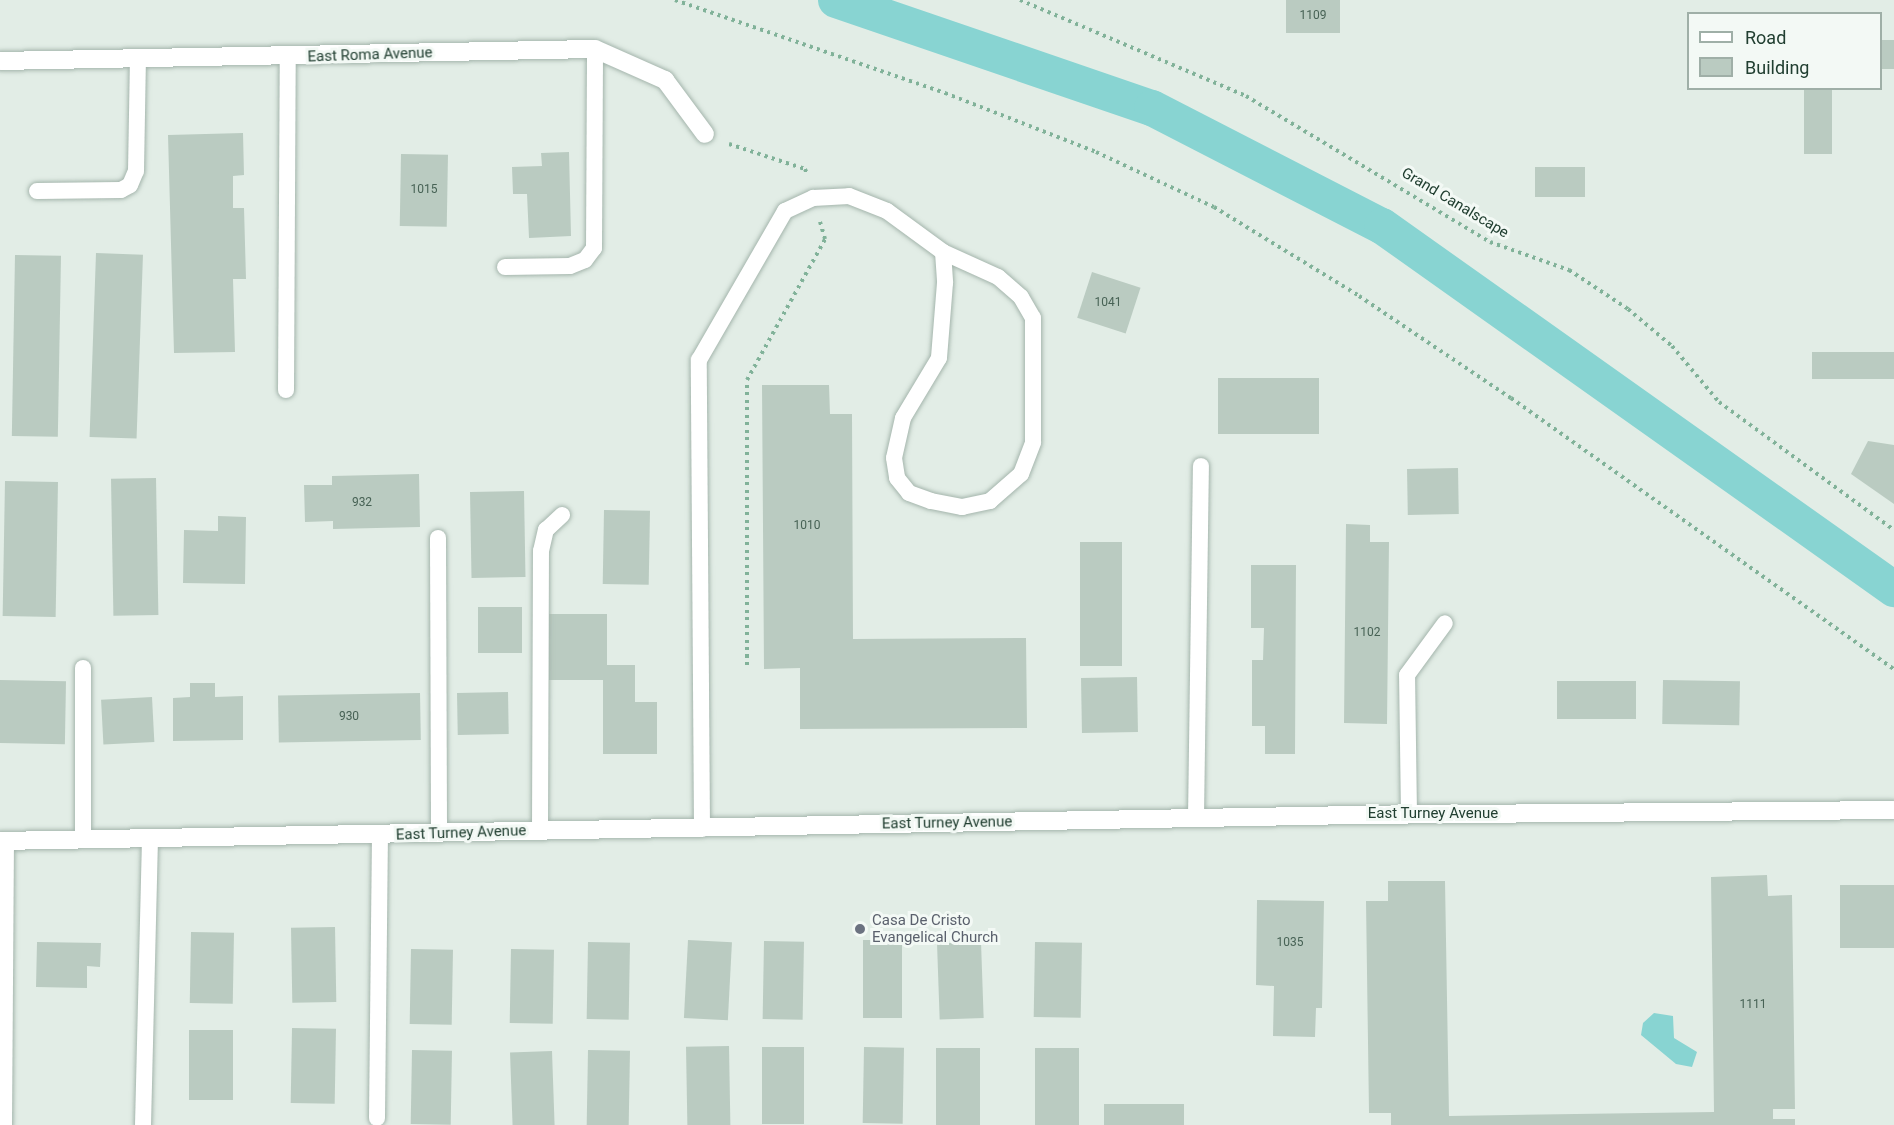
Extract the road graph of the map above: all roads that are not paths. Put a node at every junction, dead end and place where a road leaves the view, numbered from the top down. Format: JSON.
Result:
{"nodes":[{"id":1,"x":595,"y":49,"type":"junction"},
{"id":2,"x":288,"y":57,"type":"junction"},
{"id":3,"x":0,"y":61,"type":"edge"},
{"id":4,"x":138,"y":61,"type":"junction"},
{"id":5,"x":705,"y":134,"type":"road end"},
{"id":6,"x":37,"y":191,"type":"dead end"},
{"id":7,"x":943,"y":252,"type":"junction"},
{"id":8,"x":506,"y":267,"type":"dead end"},
{"id":9,"x":286,"y":390,"type":"dead end"},
{"id":10,"x":1201,"y":466,"type":"dead end"},
{"id":11,"x":562,"y":515,"type":"dead end"},
{"id":12,"x":438,"y":538,"type":"dead end"},
{"id":13,"x":1445,"y":623,"type":"dead end"},
{"id":14,"x":83,"y":668,"type":"dead end"},
{"id":15,"x":1894,"y":810,"type":"edge"},
{"id":16,"x":1408,"y":815,"type":"junction"},
{"id":17,"x":1196,"y":818,"type":"junction"},
{"id":18,"x":702,"y":829,"type":"junction"},
{"id":19,"x":540,"y":831,"type":"junction"},
{"id":20,"x":439,"y":834,"type":"junction"},
{"id":21,"x":380,"y":836,"type":"junction"},
{"id":22,"x":150,"y":838,"type":"junction"},
{"id":23,"x":83,"y":839,"type":"junction"},
{"id":24,"x":3,"y":841,"type":"edge"},
{"id":25,"x":377,"y":1118,"type":"dead end"},
{"id":26,"x":4,"y":1125,"type":"edge"},
{"id":27,"x":143,"y":1125,"type":"edge"}],
"edges":[{"from":1,"to":2,"type":"street","name":"East Roma Avenue"},
{"from":1,"to":5,"type":"street","name":"East Roma Avenue"},
{"from":1,"to":8,"type":"lane"},
{"from":2,"to":4,"type":"street","name":"East Roma Avenue"},
{"from":2,"to":9,"type":"lane"},
{"from":3,"to":4,"type":"street","name":"East Roma Avenue"},
{"from":4,"to":6,"type":"lane"},
{"from":7,"to":7,"type":"lane"},
{"from":7,"to":18,"type":"lane"},
{"from":10,"to":17,"type":"lane"},
{"from":11,"to":19,"type":"lane"},
{"from":12,"to":20,"type":"lane"},
{"from":13,"to":16,"type":"lane"},
{"from":14,"to":23,"type":"lane"},
{"from":15,"to":16,"type":"street","name":"East Turney Avenue"},
{"from":16,"to":17,"type":"street","name":"East Turney Avenue"},
{"from":17,"to":18,"type":"street","name":"East Turney Avenue"},
{"from":18,"to":19,"type":"street","name":"East Turney Avenue"},
{"from":19,"to":20,"type":"street","name":"East Turney Avenue"},
{"from":20,"to":21,"type":"street","name":"East Turney Avenue"},
{"from":21,"to":22,"type":"street","name":"East Turney Avenue"},
{"from":21,"to":25,"type":"lane"},
{"from":22,"to":23,"type":"street","name":"East Turney Avenue"},
{"from":22,"to":27,"type":"lane"},
{"from":23,"to":24,"type":"street","name":"East Turney Avenue"},
{"from":24,"to":26,"type":"lane"}]}
